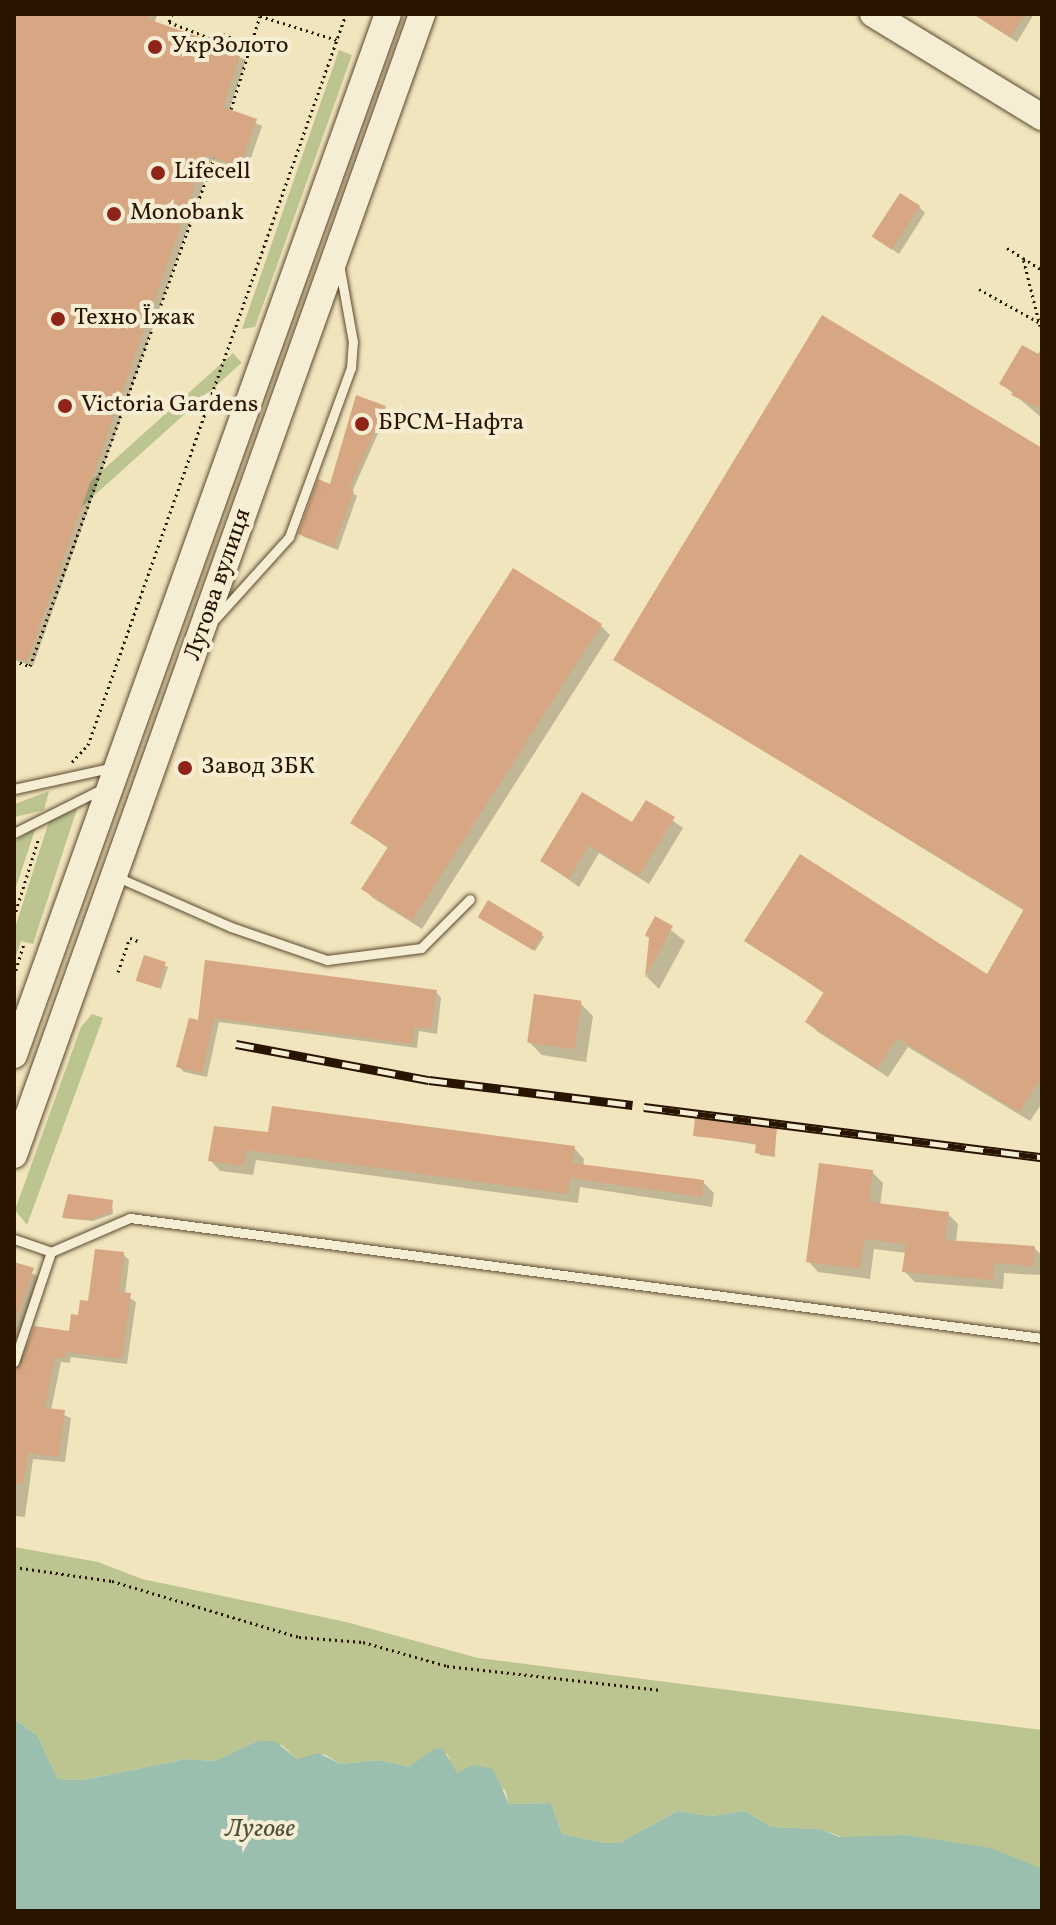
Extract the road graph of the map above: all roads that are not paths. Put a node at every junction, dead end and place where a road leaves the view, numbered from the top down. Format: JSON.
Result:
{"nodes":[{"id":1,"x":388,"y":14,"type":"edge"},
{"id":2,"x":422,"y":14,"type":"edge"},
{"id":3,"x":873,"y":14,"type":"edge"},
{"id":4,"x":1042,"y":117,"type":"edge"},
{"id":5,"x":338,"y":248,"type":"junction"},
{"id":6,"x":199,"y":639,"type":"junction"},
{"id":7,"x":114,"y":776,"type":"junction"},
{"id":8,"x":14,"y":789,"type":"edge"},
{"id":9,"x":14,"y":833,"type":"edge"},
{"id":10,"x":115,"y":876,"type":"junction"},
{"id":11,"x":470,"y":899,"type":"dead end"},
{"id":12,"x":14,"y":1055,"type":"edge"},
{"id":13,"x":14,"y":1155,"type":"edge"},
{"id":14,"x":14,"y":1239,"type":"edge"},
{"id":15,"x":51,"y":1252,"type":"junction"},
{"id":16,"x":1042,"y":1338,"type":"edge"},
{"id":17,"x":14,"y":1362,"type":"edge"}],
"edges":[{"from":1,"to":7,"type":"main road","name":"Лугова вулиця"},
{"from":2,"to":5,"type":"main road","name":"Лугова вулиця"},
{"from":3,"to":4,"type":"main road"},
{"from":5,"to":6,"type":"main road","name":"Лугова вулиця"},
{"from":5,"to":6,"type":"lane"},
{"from":6,"to":10,"type":"main road","name":"Лугова вулиця"},
{"from":7,"to":8,"type":"lane"},
{"from":7,"to":9,"type":"lane"},
{"from":7,"to":12,"type":"main road","name":"Лугова вулиця"},
{"from":10,"to":11,"type":"lane"},
{"from":10,"to":13,"type":"main road","name":"Лугова вулиця"},
{"from":14,"to":15,"type":"lane"},
{"from":15,"to":16,"type":"lane"},
{"from":15,"to":17,"type":"lane"}]}
